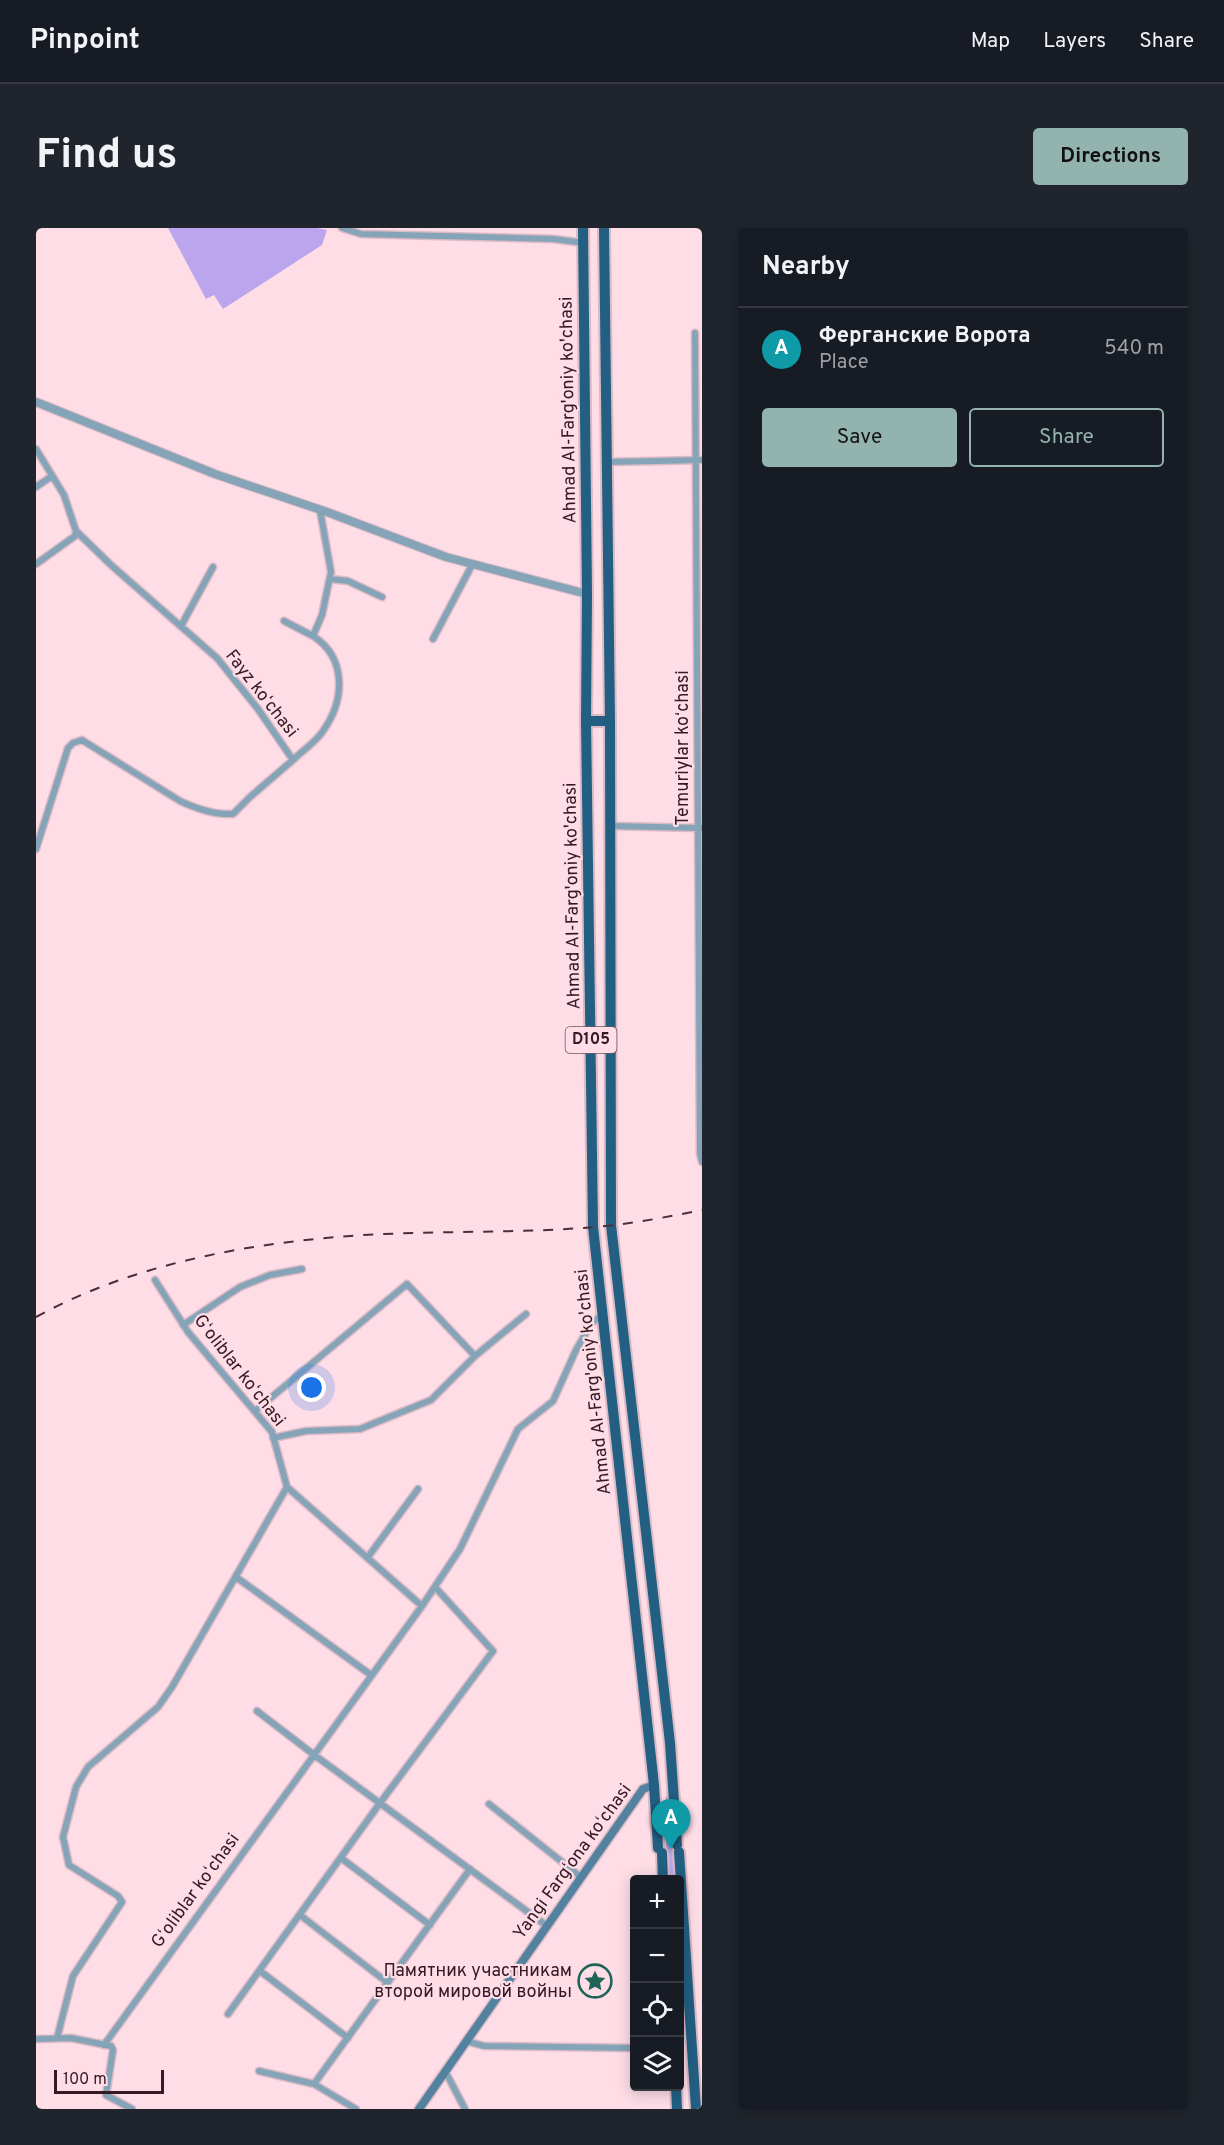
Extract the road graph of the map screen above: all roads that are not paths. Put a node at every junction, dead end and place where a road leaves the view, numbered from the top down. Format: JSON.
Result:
{"nodes":[{"id":1,"x":342,"y":228,"type":"edge"},
{"id":2,"x":583,"y":228,"type":"edge"},
{"id":3,"x":604,"y":228,"type":"edge"},
{"id":4,"x":584,"y":243,"type":"junction"},
{"id":5,"x":695,"y":333,"type":"dead end"},
{"id":6,"x":36,"y":402,"type":"edge"},
{"id":7,"x":36,"y":449,"type":"edge"},
{"id":8,"x":699,"y":460,"type":"edge"},
{"id":9,"x":606,"y":462,"type":"junction"},
{"id":10,"x":52,"y":476,"type":"junction"},
{"id":11,"x":36,"y":487,"type":"edge"},
{"id":12,"x":320,"y":510,"type":"junction"},
{"id":13,"x":76,"y":531,"type":"junction"},
{"id":14,"x":36,"y":564,"type":"edge"},
{"id":15,"x":472,"y":565,"type":"junction"},
{"id":16,"x":213,"y":567,"type":"dead end"},
{"id":17,"x":330,"y":579,"type":"junction"},
{"id":18,"x":587,"y":594,"type":"junction"},
{"id":19,"x":381,"y":597,"type":"dead end"},
{"id":20,"x":284,"y":621,"type":"dead end"},
{"id":21,"x":181,"y":626,"type":"junction"},
{"id":22,"x":313,"y":636,"type":"junction"},
{"id":23,"x":433,"y":639,"type":"dead end"},
{"id":24,"x":586,"y":721,"type":"junction"},
{"id":25,"x":610,"y":722,"type":"junction"},
{"id":26,"x":293,"y":760,"type":"junction"},
{"id":27,"x":609,"y":826,"type":"junction"},
{"id":28,"x":700,"y":828,"type":"edge"},
{"id":29,"x":36,"y":849,"type":"edge"},
{"id":30,"x":702,"y":1162,"type":"edge"},
{"id":31,"x":302,"y":1269,"type":"dead end"},
{"id":32,"x":155,"y":1280,"type":"dead end"},
{"id":33,"x":603,"y":1313,"type":"junction"},
{"id":34,"x":526,"y":1314,"type":"dead end"},
{"id":35,"x":183,"y":1325,"type":"junction"},
{"id":36,"x":475,"y":1356,"type":"junction"},
{"id":37,"x":255,"y":1411,"type":"junction"},
{"id":38,"x":273,"y":1438,"type":"junction"},
{"id":39,"x":287,"y":1486,"type":"junction"},
{"id":40,"x":418,"y":1490,"type":"dead end"},
{"id":41,"x":368,"y":1557,"type":"junction"},
{"id":42,"x":649,"y":1558,"type":"junction"},
{"id":43,"x":630,"y":1562,"type":"junction"},
{"id":44,"x":236,"y":1577,"type":"junction"},
{"id":45,"x":435,"y":1587,"type":"junction"},
{"id":46,"x":422,"y":1606,"type":"junction"},
{"id":47,"x":371,"y":1675,"type":"junction"},
{"id":48,"x":256,"y":1711,"type":"dead end"},
{"id":49,"x":313,"y":1754,"type":"junction"},
{"id":50,"x":654,"y":1785,"type":"junction"},
{"id":51,"x":380,"y":1803,"type":"junction"},
{"id":52,"x":489,"y":1804,"type":"dead end"},
{"id":53,"x":341,"y":1858,"type":"junction"},
{"id":54,"x":470,"y":1869,"type":"junction"},
{"id":55,"x":662,"y":1875,"type":"edge"},
{"id":56,"x":581,"y":1877,"type":"junction"},
{"id":57,"x":300,"y":1915,"type":"junction"},
{"id":58,"x":430,"y":1925,"type":"junction"},
{"id":59,"x":547,"y":1926,"type":"junction"},
{"id":60,"x":260,"y":1971,"type":"junction"},
{"id":61,"x":388,"y":1983,"type":"junction"},
{"id":62,"x":228,"y":2014,"type":"dead end"},
{"id":63,"x":57,"y":2038,"type":"junction"},
{"id":64,"x":348,"y":2038,"type":"junction"},
{"id":65,"x":36,"y":2039,"type":"edge"},
{"id":66,"x":466,"y":2041,"type":"junction"},
{"id":67,"x":104,"y":2045,"type":"junction"},
{"id":68,"x":630,"y":2048,"type":"edge"},
{"id":69,"x":259,"y":2071,"type":"dead end"},
{"id":70,"x":445,"y":2071,"type":"junction"},
{"id":71,"x":314,"y":2084,"type":"junction"},
{"id":72,"x":676,"y":2091,"type":"edge"},
{"id":73,"x":132,"y":2109,"type":"edge"},
{"id":74,"x":356,"y":2109,"type":"edge"},
{"id":75,"x":419,"y":2109,"type":"edge"},
{"id":76,"x":465,"y":2109,"type":"edge"},
{"id":77,"x":677,"y":2109,"type":"edge"},
{"id":78,"x":696,"y":2109,"type":"edge"}],
"edges":[{"from":1,"to":4,"type":"street"},
{"from":2,"to":4,"type":"highway","name":"Ahmad Al-Farg'oniy ko'chasi","number":"D105"},
{"from":3,"to":9,"type":"highway","name":"Ahmad Al-Farg'oniy ko'chasi","number":"D105"},
{"from":4,"to":18,"type":"highway","name":"Ahmad Al-Farg'oniy ko'chasi","number":"D105"},
{"from":5,"to":8,"type":"street","name":"Temuriylar koʻchasi"},
{"from":6,"to":12,"type":"street"},
{"from":7,"to":10,"type":"street","name":"Fayz koʻchasi"},
{"from":8,"to":9,"type":"street"},
{"from":8,"to":28,"type":"street","name":"Temuriylar koʻchasi"},
{"from":9,"to":25,"type":"highway","name":"Ahmad Al-Farg'oniy ko'chasi","number":"D105"},
{"from":10,"to":11,"type":"street"},
{"from":10,"to":13,"type":"street","name":"Fayz koʻchasi"},
{"from":12,"to":15,"type":"street"},
{"from":12,"to":17,"type":"street"},
{"from":13,"to":14,"type":"street"},
{"from":13,"to":21,"type":"street","name":"Fayz koʻchasi"},
{"from":15,"to":18,"type":"street"},
{"from":15,"to":23,"type":"street"},
{"from":16,"to":21,"type":"street"},
{"from":17,"to":19,"type":"street"},
{"from":17,"to":22,"type":"street"},
{"from":18,"to":24,"type":"highway","name":"Ahmad Al-Farg'oniy ko'chasi","number":"D105"},
{"from":20,"to":22,"type":"street"},
{"from":21,"to":26,"type":"street","name":"Fayz koʻchasi"},
{"from":22,"to":26,"type":"street"},
{"from":24,"to":25,"type":"highway"},
{"from":24,"to":33,"type":"highway","name":"Ahmad Al-Farg'oniy ko'chasi","number":"D105"},
{"from":25,"to":27,"type":"highway","name":"Ahmad Al-Farg'oniy ko'chasi","number":"D105"},
{"from":26,"to":29,"type":"street","name":"Fayz koʻchasi"},
{"from":27,"to":28,"type":"street"},
{"from":27,"to":42,"type":"highway","name":"Ahmad Al-Farg'oniy ko'chasi","number":"D105"},
{"from":28,"to":30,"type":"street","name":"Temuriylar koʻchasi"},
{"from":31,"to":35,"type":"street"},
{"from":32,"to":35,"type":"street","name":"Gʻoliblar koʻchasi"},
{"from":33,"to":43,"type":"highway","name":"Ahmad Al-Farg'oniy ko'chasi","number":"D105"},
{"from":33,"to":45,"type":"street","name":"Gʻoliblar koʻchasi"},
{"from":34,"to":36,"type":"street"},
{"from":35,"to":37,"type":"street","name":"Gʻoliblar koʻchasi"},
{"from":36,"to":37,"type":"street"},
{"from":36,"to":38,"type":"street"},
{"from":37,"to":38,"type":"street","name":"Gʻoliblar koʻchasi"},
{"from":38,"to":39,"type":"street","name":"Gʻoliblar koʻchasi"},
{"from":39,"to":41,"type":"street"},
{"from":39,"to":44,"type":"street"},
{"from":40,"to":41,"type":"street"},
{"from":41,"to":46,"type":"street"},
{"from":42,"to":43,"type":"highway"},
{"from":42,"to":78,"type":"highway","name":"Ahmad Al-Farg'oniy ko'chasi","number":"D105"},
{"from":43,"to":50,"type":"highway","name":"Ahmad Al-Farg'oniy ko'chasi","number":"D105"},
{"from":44,"to":47,"type":"street"},
{"from":44,"to":63,"type":"street"},
{"from":45,"to":46,"type":"street","name":"Gʻoliblar koʻchasi"},
{"from":45,"to":51,"type":"street"},
{"from":46,"to":47,"type":"street","name":"Gʻoliblar koʻchasi"},
{"from":47,"to":49,"type":"street","name":"Gʻoliblar koʻchasi"},
{"from":48,"to":49,"type":"street"},
{"from":49,"to":51,"type":"street"},
{"from":49,"to":67,"type":"street","name":"Gʻoliblar koʻchasi"},
{"from":50,"to":55,"type":"highway","name":"Ahmad Al-Farg'oniy ko'chasi","number":"D105"},
{"from":50,"to":56,"type":"main road","name":"Yangi Fargʻona koʻchasi"},
{"from":51,"to":53,"type":"street"},
{"from":51,"to":54,"type":"street"},
{"from":52,"to":56,"type":"street"},
{"from":53,"to":57,"type":"street"},
{"from":53,"to":58,"type":"street"},
{"from":54,"to":58,"type":"street"},
{"from":54,"to":59,"type":"street"},
{"from":56,"to":59,"type":"main road","name":"Yangi Fargʻona koʻchasi"},
{"from":57,"to":60,"type":"street"},
{"from":57,"to":61,"type":"street"},
{"from":58,"to":61,"type":"street"},
{"from":59,"to":66,"type":"main road","name":"Yangi Fargʻona koʻchasi"},
{"from":60,"to":62,"type":"street"},
{"from":60,"to":64,"type":"street"},
{"from":61,"to":64,"type":"street"},
{"from":63,"to":65,"type":"street"},
{"from":63,"to":67,"type":"street"},
{"from":64,"to":71,"type":"street"},
{"from":66,"to":68,"type":"street"},
{"from":66,"to":70,"type":"main road","name":"Yangi Fargʻona koʻchasi"},
{"from":67,"to":73,"type":"street"},
{"from":69,"to":71,"type":"street"},
{"from":70,"to":75,"type":"main road","name":"Yangi Fargʻona koʻchasi"},
{"from":70,"to":76,"type":"street"},
{"from":71,"to":74,"type":"street"},
{"from":72,"to":77,"type":"highway"}]}
